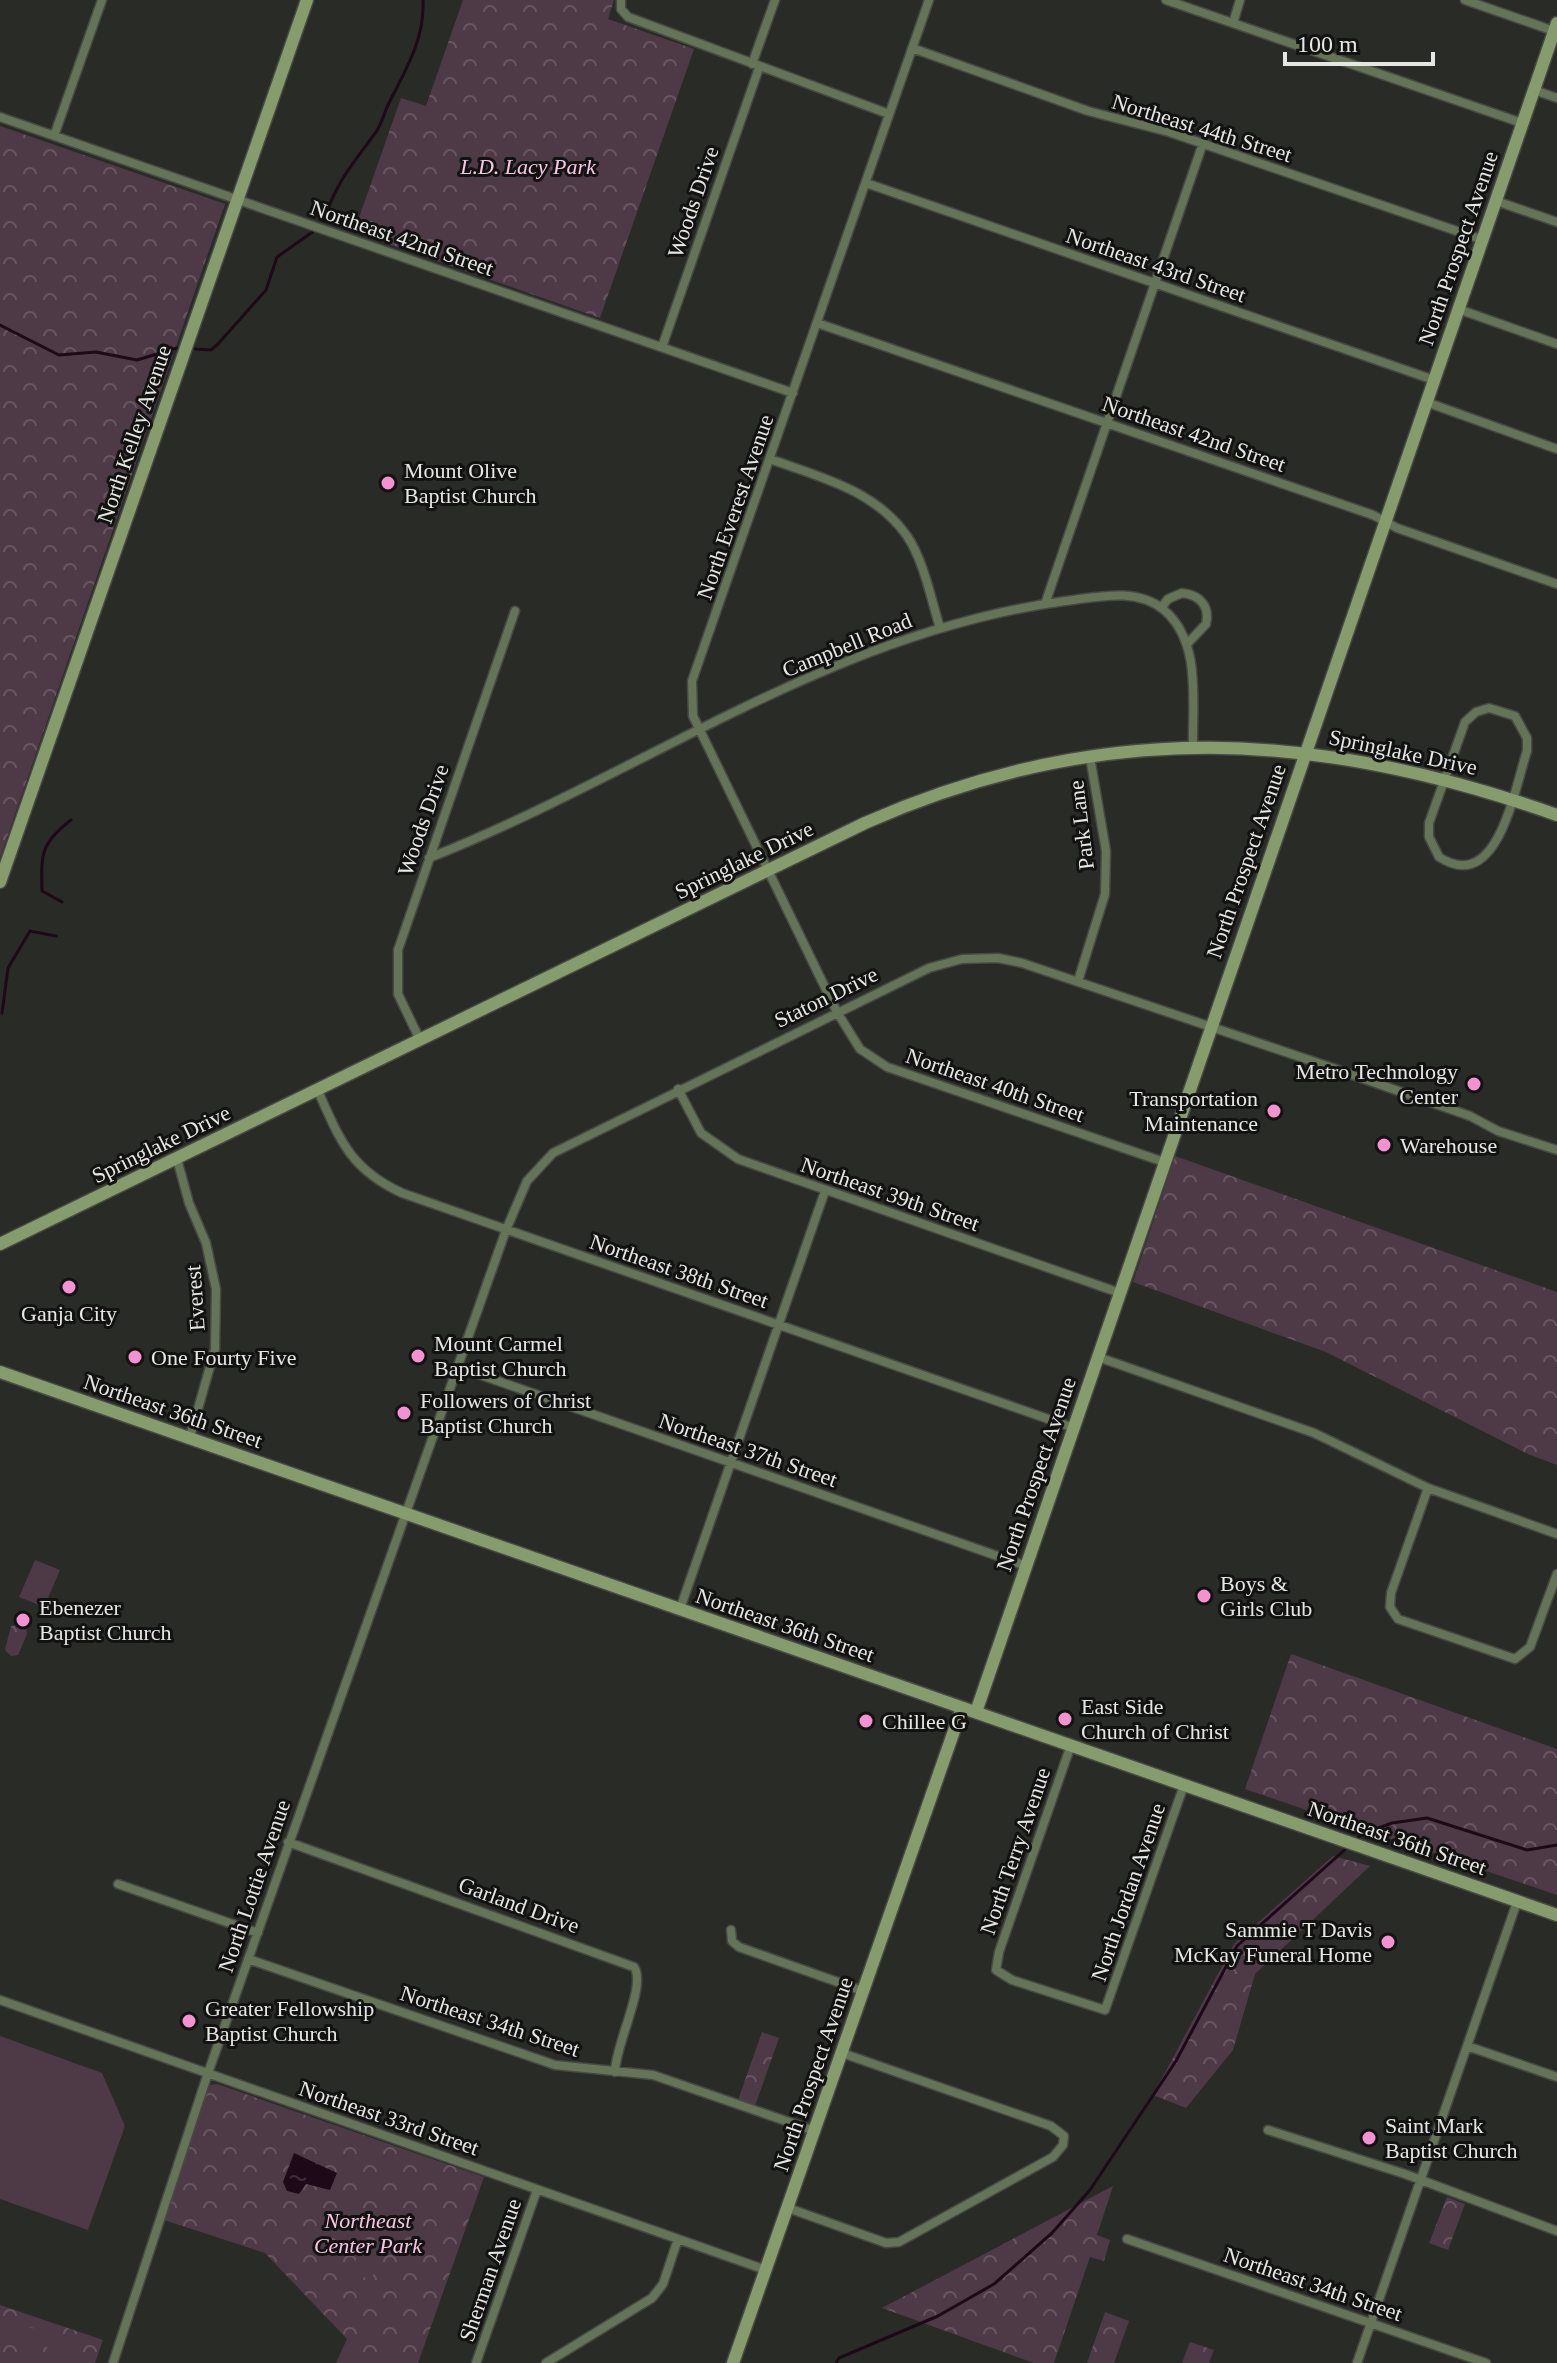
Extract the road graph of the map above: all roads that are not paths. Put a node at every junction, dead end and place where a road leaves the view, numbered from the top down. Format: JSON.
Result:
{"nodes":[{"id":1,"x":102,"y":0,"type":"edge"},
{"id":2,"x":307,"y":0,"type":"edge"},
{"id":3,"x":621,"y":0,"type":"edge"},
{"id":4,"x":775,"y":0,"type":"edge"},
{"id":5,"x":929,"y":0,"type":"edge"},
{"id":6,"x":1166,"y":0,"type":"edge"},
{"id":7,"x":1240,"y":0,"type":"edge"},
{"id":8,"x":1465,"y":0,"type":"edge"},
{"id":9,"x":1233,"y":23,"type":"junction"},
{"id":10,"x":1556,"y":27,"type":"edge"},
{"id":11,"x":912,"y":48,"type":"junction"},
{"id":12,"x":756,"y":66,"type":"junction"},
{"id":13,"x":1534,"y":90,"type":"junction"},
{"id":14,"x":1557,"y":98,"type":"edge"},
{"id":15,"x":889,"y":114,"type":"junction"},
{"id":16,"x":0,"y":117,"type":"edge"},
{"id":17,"x":1522,"y":123,"type":"junction"},
{"id":18,"x":54,"y":136,"type":"junction"},
{"id":19,"x":1203,"y":143,"type":"junction"},
{"id":20,"x":866,"y":183,"type":"junction"},
{"id":21,"x":238,"y":200,"type":"junction"},
{"id":22,"x":1496,"y":201,"type":"junction"},
{"id":23,"x":1557,"y":222,"type":"edge"},
{"id":24,"x":1483,"y":240,"type":"junction"},
{"id":25,"x":1154,"y":284,"type":"junction"},
{"id":26,"x":1458,"y":309,"type":"junction"},
{"id":27,"x":817,"y":323,"type":"junction"},
{"id":28,"x":1557,"y":344,"type":"edge"},
{"id":29,"x":662,"y":347,"type":"junction"},
{"id":30,"x":1434,"y":380,"type":"junction"},
{"id":31,"x":793,"y":393,"type":"junction"},
{"id":32,"x":1426,"y":402,"type":"junction"},
{"id":33,"x":1107,"y":423,"type":"junction"},
{"id":34,"x":1557,"y":449,"type":"edge"},
{"id":35,"x":770,"y":459,"type":"junction"},
{"id":36,"x":1385,"y":522,"type":"junction"},
{"id":37,"x":1557,"y":584,"type":"edge"},
{"id":38,"x":1045,"y":604,"type":"junction"},
{"id":39,"x":1161,"y":608,"type":"junction"},
{"id":40,"x":515,"y":611,"type":"dead end"},
{"id":41,"x":940,"y":628,"type":"junction"},
{"id":42,"x":1188,"y":643,"type":"junction"},
{"id":43,"x":699,"y":728,"type":"junction"},
{"id":44,"x":1193,"y":747,"type":"junction"},
{"id":45,"x":1305,"y":752,"type":"junction"},
{"id":46,"x":1090,"y":757,"type":"junction"},
{"id":47,"x":1444,"y":778,"type":"junction"},
{"id":48,"x":1511,"y":799,"type":"junction"},
{"id":49,"x":1557,"y":815,"type":"edge"},
{"id":50,"x":429,"y":858,"type":"junction"},
{"id":51,"x":768,"y":871,"type":"junction"},
{"id":52,"x":0,"y":882,"type":"edge"},
{"id":53,"x":1078,"y":981,"type":"junction"},
{"id":54,"x":837,"y":1012,"type":"junction"},
{"id":55,"x":1211,"y":1026,"type":"junction"},
{"id":56,"x":420,"y":1040,"type":"junction"},
{"id":57,"x":678,"y":1089,"type":"junction"},
{"id":58,"x":318,"y":1091,"type":"junction"},
{"id":59,"x":1557,"y":1150,"type":"edge"},
{"id":60,"x":177,"y":1159,"type":"junction"},
{"id":61,"x":1164,"y":1162,"type":"junction"},
{"id":62,"x":825,"y":1191,"type":"junction"},
{"id":63,"x":506,"y":1230,"type":"junction"},
{"id":64,"x":0,"y":1244,"type":"edge"},
{"id":65,"x":1120,"y":1293,"type":"junction"},
{"id":66,"x":779,"y":1326,"type":"junction"},
{"id":67,"x":1098,"y":1357,"type":"junction"},
{"id":68,"x":458,"y":1367,"type":"junction"},
{"id":69,"x":0,"y":1372,"type":"edge"},
{"id":70,"x":1074,"y":1428,"type":"junction"},
{"id":71,"x":190,"y":1437,"type":"junction"},
{"id":72,"x":731,"y":1463,"type":"junction"},
{"id":73,"x":1428,"y":1488,"type":"junction"},
{"id":74,"x":406,"y":1513,"type":"junction"},
{"id":75,"x":1557,"y":1534,"type":"edge"},
{"id":76,"x":1026,"y":1566,"type":"junction"},
{"id":77,"x":1557,"y":1574,"type":"edge"},
{"id":78,"x":680,"y":1609,"type":"junction"},
{"id":79,"x":962,"y":1708,"type":"junction"},
{"id":80,"x":976,"y":1712,"type":"junction"},
{"id":81,"x":1071,"y":1745,"type":"junction"},
{"id":82,"x":1184,"y":1785,"type":"junction"},
{"id":83,"x":288,"y":1842,"type":"junction"},
{"id":84,"x":118,"y":1884,"type":"dead end"},
{"id":85,"x":1517,"y":1902,"type":"junction"},
{"id":86,"x":1557,"y":1915,"type":"edge"},
{"id":87,"x":731,"y":1930,"type":"dead end"},
{"id":88,"x":258,"y":1933,"type":"junction"},
{"id":89,"x":248,"y":1959,"type":"junction"},
{"id":90,"x":863,"y":1991,"type":"junction"},
{"id":91,"x":0,"y":2000,"type":"edge"},
{"id":92,"x":1105,"y":2010,"type":"joint"},
{"id":93,"x":1467,"y":2046,"type":"junction"},
{"id":94,"x":842,"y":2053,"type":"junction"},
{"id":95,"x":615,"y":2072,"type":"junction"},
{"id":96,"x":208,"y":2073,"type":"junction"},
{"id":97,"x":1557,"y":2077,"type":"edge"},
{"id":98,"x":1268,"y":2130,"type":"dead end"},
{"id":99,"x":815,"y":2131,"type":"junction"},
{"id":100,"x":1420,"y":2181,"type":"junction"},
{"id":101,"x":537,"y":2190,"type":"junction"},
{"id":102,"x":788,"y":2208,"type":"junction"},
{"id":103,"x":1557,"y":2231,"type":"edge"},
{"id":104,"x":678,"y":2239,"type":"junction"},
{"id":105,"x":1127,"y":2239,"type":"dead end"},
{"id":106,"x":766,"y":2270,"type":"junction"},
{"id":107,"x":1371,"y":2323,"type":"junction"},
{"id":108,"x":113,"y":2363,"type":"edge"},
{"id":109,"x":476,"y":2363,"type":"edge"},
{"id":110,"x":546,"y":2363,"type":"edge"},
{"id":111,"x":733,"y":2363,"type":"edge"},
{"id":112,"x":1357,"y":2363,"type":"edge"},
{"id":113,"x":1486,"y":2363,"type":"edge"}],
"edges":[{"from":1,"to":18,"type":"street"},
{"from":2,"to":21,"type":"street","name":"North Kelley Avenue"},
{"from":3,"to":12,"type":"street"},
{"from":4,"to":12,"type":"street","name":"Woods Drive"},
{"from":5,"to":11,"type":"street","name":"North Everest Avenue"},
{"from":6,"to":9,"type":"street"},
{"from":7,"to":9,"type":"street"},
{"from":8,"to":10,"type":"street"},
{"from":9,"to":17,"type":"street"},
{"from":10,"to":13,"type":"street","name":"North Prospect Avenue"},
{"from":11,"to":15,"type":"street","name":"North Everest Avenue"},
{"from":11,"to":19,"type":"street","name":"Northeast 44th Street"},
{"from":12,"to":15,"type":"street"},
{"from":12,"to":29,"type":"street","name":"Woods Drive"},
{"from":13,"to":14,"type":"street"},
{"from":13,"to":17,"type":"street","name":"North Prospect Avenue"},
{"from":15,"to":20,"type":"street","name":"North Everest Avenue"},
{"from":16,"to":18,"type":"street","name":"Northeast 42nd Street"},
{"from":17,"to":22,"type":"street","name":"North Prospect Avenue"},
{"from":18,"to":21,"type":"street","name":"Northeast 42nd Street"},
{"from":19,"to":24,"type":"street","name":"Northeast 44th Street"},
{"from":19,"to":25,"type":"street"},
{"from":20,"to":25,"type":"street","name":"Northeast 43rd Street"},
{"from":20,"to":27,"type":"street","name":"North Everest Avenue"},
{"from":21,"to":29,"type":"street","name":"Northeast 42nd Street"},
{"from":21,"to":52,"type":"street","name":"North Kelley Avenue"},
{"from":22,"to":23,"type":"street"},
{"from":22,"to":24,"type":"street","name":"North Prospect Avenue"},
{"from":24,"to":26,"type":"street","name":"North Prospect Avenue"},
{"from":25,"to":30,"type":"street","name":"Northeast 43rd Street"},
{"from":25,"to":33,"type":"street"},
{"from":26,"to":28,"type":"street"},
{"from":26,"to":30,"type":"street","name":"North Prospect Avenue"},
{"from":27,"to":31,"type":"street","name":"North Everest Avenue"},
{"from":27,"to":33,"type":"street","name":"Northeast 42nd Street"},
{"from":29,"to":31,"type":"street","name":"Northeast 42nd Street"},
{"from":30,"to":32,"type":"street","name":"North Prospect Avenue"},
{"from":31,"to":35,"type":"street","name":"North Everest Avenue"},
{"from":32,"to":34,"type":"street"},
{"from":32,"to":36,"type":"street","name":"North Prospect Avenue"},
{"from":33,"to":36,"type":"street","name":"Northeast 42nd Street"},
{"from":33,"to":38,"type":"street"},
{"from":35,"to":41,"type":"street"},
{"from":35,"to":43,"type":"street","name":"North Everest Avenue"},
{"from":36,"to":37,"type":"street","name":"Northeast 42nd Street"},
{"from":36,"to":45,"type":"street","name":"North Prospect Avenue"},
{"from":38,"to":39,"type":"street","name":"Campbell Road"},
{"from":38,"to":41,"type":"street","name":"Campbell Road"},
{"from":39,"to":42,"type":"street"},
{"from":39,"to":42,"type":"street"},
{"from":40,"to":50,"type":"street","name":"Woods Drive"},
{"from":41,"to":43,"type":"street","name":"Campbell Road"},
{"from":42,"to":44,"type":"street"},
{"from":43,"to":50,"type":"street","name":"Campbell Road"},
{"from":43,"to":51,"type":"street","name":"North Everest Avenue"},
{"from":44,"to":45,"type":"street","name":"Springlake Drive"},
{"from":44,"to":46,"type":"street","name":"Springlake Drive"},
{"from":45,"to":47,"type":"street","name":"Springlake Drive"},
{"from":45,"to":55,"type":"street","name":"North Prospect Avenue"},
{"from":46,"to":51,"type":"street","name":"Springlake Drive"},
{"from":46,"to":53,"type":"street","name":"Park Lane"},
{"from":47,"to":48,"type":"street","name":"Springlake Drive"},
{"from":47,"to":48,"type":"street"},
{"from":47,"to":48,"type":"street"},
{"from":48,"to":49,"type":"street","name":"Springlake Drive"},
{"from":50,"to":56,"type":"street","name":"Woods Drive"},
{"from":51,"to":54,"type":"street","name":"North Everest Avenue"},
{"from":51,"to":56,"type":"street","name":"Springlake Drive"},
{"from":53,"to":54,"type":"street","name":"Staton Drive"},
{"from":53,"to":55,"type":"street","name":"Staton Drive"},
{"from":54,"to":57,"type":"street","name":"Staton Drive"},
{"from":54,"to":61,"type":"street","name":"Northeast 40th Street"},
{"from":55,"to":59,"type":"street","name":"Staton Drive"},
{"from":55,"to":61,"type":"street","name":"North Prospect Avenue"},
{"from":56,"to":58,"type":"street","name":"Springlake Drive"},
{"from":57,"to":62,"type":"street","name":"Northeast 39th Street"},
{"from":57,"to":63,"type":"street","name":"Staton Drive"},
{"from":58,"to":60,"type":"street","name":"Springlake Drive"},
{"from":58,"to":63,"type":"street","name":"Northeast 38th Street"},
{"from":60,"to":64,"type":"street","name":"Springlake Drive"},
{"from":60,"to":71,"type":"street","name":"Everest"},
{"from":61,"to":65,"type":"street","name":"North Prospect Avenue"},
{"from":62,"to":65,"type":"street","name":"Northeast 39th Street"},
{"from":62,"to":66,"type":"street"},
{"from":63,"to":66,"type":"street","name":"Northeast 38th Street"},
{"from":63,"to":68,"type":"street","name":"Staton Drive"},
{"from":65,"to":67,"type":"street","name":"North Prospect Avenue"},
{"from":66,"to":70,"type":"street","name":"Northeast 38th Street"},
{"from":66,"to":72,"type":"street"},
{"from":67,"to":70,"type":"street","name":"North Prospect Avenue"},
{"from":67,"to":73,"type":"street"},
{"from":68,"to":72,"type":"street","name":"Northeast 37th Street"},
{"from":68,"to":74,"type":"street","name":"Staton Drive"},
{"from":69,"to":71,"type":"street","name":"Northeast 36th Street"},
{"from":70,"to":76,"type":"street","name":"North Prospect Avenue"},
{"from":71,"to":74,"type":"street","name":"Northeast 36th Street"},
{"from":72,"to":76,"type":"street","name":"Northeast 37th Street"},
{"from":72,"to":78,"type":"street"},
{"from":73,"to":75,"type":"street"},
{"from":73,"to":77,"type":"street"},
{"from":74,"to":78,"type":"street","name":"Northeast 36th Street"},
{"from":74,"to":83,"type":"street","name":"North Lottie Avenue"},
{"from":76,"to":80,"type":"street","name":"North Prospect Avenue"},
{"from":78,"to":79,"type":"street","name":"Northeast 36th Street"},
{"from":79,"to":80,"type":"street","name":"Northeast 36th Street"},
{"from":79,"to":90,"type":"street","name":"North Prospect Avenue"},
{"from":80,"to":81,"type":"street","name":"Northeast 36th Street"},
{"from":81,"to":82,"type":"street","name":"Northeast 36th Street"},
{"from":81,"to":92,"type":"street","name":"North Terry Avenue"},
{"from":82,"to":85,"type":"street","name":"Northeast 36th Street"},
{"from":82,"to":92,"type":"street","name":"North Jordan Avenue"},
{"from":83,"to":88,"type":"street","name":"North Lottie Avenue"},
{"from":83,"to":95,"type":"street","name":"Garland Drive"},
{"from":84,"to":88,"type":"street"},
{"from":85,"to":86,"type":"street","name":"Northeast 36th Street"},
{"from":85,"to":93,"type":"street"},
{"from":87,"to":90,"type":"street"},
{"from":88,"to":89,"type":"street","name":"North Lottie Avenue"},
{"from":89,"to":95,"type":"street","name":"Northeast 34th Street"},
{"from":89,"to":96,"type":"street","name":"North Lottie Avenue"},
{"from":90,"to":94,"type":"street","name":"North Prospect Avenue"},
{"from":91,"to":96,"type":"street","name":"Northeast 33rd Street"},
{"from":93,"to":97,"type":"street"},
{"from":93,"to":100,"type":"street"},
{"from":94,"to":99,"type":"street","name":"North Prospect Avenue"},
{"from":94,"to":102,"type":"street"},
{"from":95,"to":99,"type":"street","name":"Northeast 34th Street"},
{"from":96,"to":101,"type":"street","name":"Northeast 33rd Street"},
{"from":96,"to":108,"type":"street","name":"North Lottie Avenue"},
{"from":98,"to":100,"type":"street"},
{"from":99,"to":102,"type":"street","name":"North Prospect Avenue"},
{"from":100,"to":103,"type":"street"},
{"from":100,"to":107,"type":"street"},
{"from":101,"to":104,"type":"street","name":"Northeast 33rd Street"},
{"from":101,"to":109,"type":"street","name":"Sherman Avenue"},
{"from":102,"to":106,"type":"street","name":"North Prospect Avenue"},
{"from":104,"to":106,"type":"street","name":"Northeast 33rd Street"},
{"from":104,"to":110,"type":"street"},
{"from":105,"to":107,"type":"street","name":"Northeast 34th Street"},
{"from":106,"to":111,"type":"street","name":"North Prospect Avenue"},
{"from":107,"to":112,"type":"street"},
{"from":107,"to":113,"type":"street","name":"Northeast 34th Street"}]}
